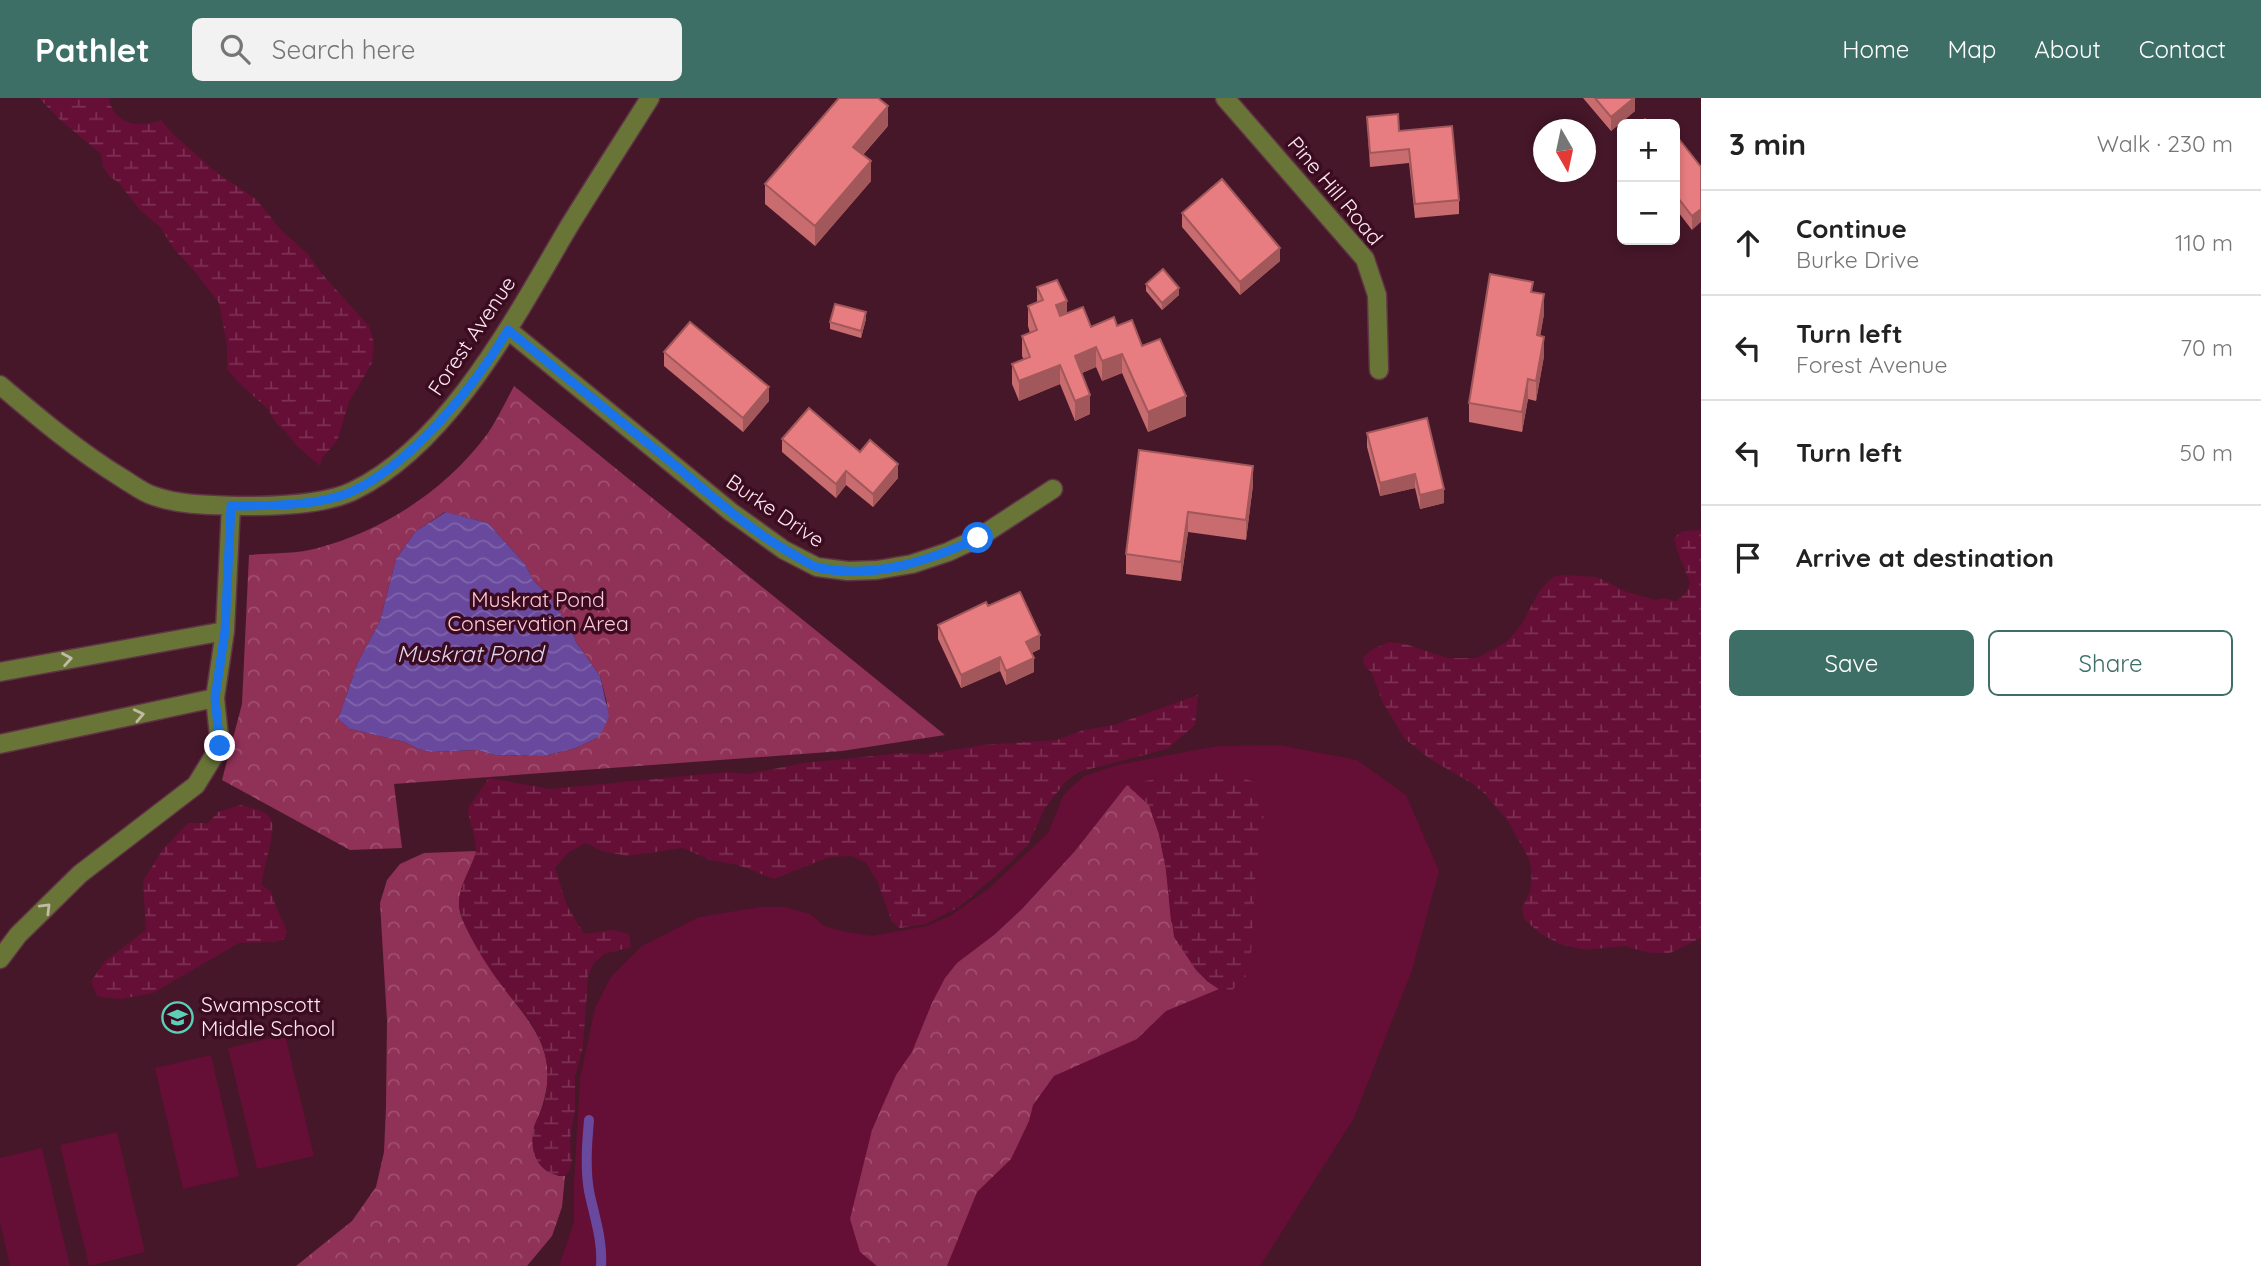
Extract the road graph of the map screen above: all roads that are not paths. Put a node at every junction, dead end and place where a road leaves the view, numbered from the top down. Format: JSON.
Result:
{"nodes":[{"id":1,"x":650,"y":98,"type":"edge"},
{"id":2,"x":1225,"y":98,"type":"edge"},
{"id":3,"x":508,"y":330,"type":"junction"},
{"id":4,"x":1379,"y":370,"type":"dead end"},
{"id":5,"x":0,"y":385,"type":"edge"},
{"id":6,"x":1053,"y":489,"type":"dead end"},
{"id":7,"x":231,"y":506,"type":"junction"},
{"id":8,"x":225,"y":631,"type":"junction"},
{"id":9,"x":0,"y":671,"type":"edge"},
{"id":10,"x":215,"y":698,"type":"junction"},
{"id":11,"x":0,"y":744,"type":"edge"},
{"id":12,"x":0,"y":959,"type":"edge"}],
"edges":[{"from":1,"to":3,"type":"street","name":"Forest Avenue"},
{"from":2,"to":4,"type":"street","name":"Pine Hill Road"},
{"from":3,"to":6,"type":"street","name":"Burke Drive"},
{"from":3,"to":7,"type":"street","name":"Forest Avenue"},
{"from":5,"to":7,"type":"street","name":"Forest Avenue"},
{"from":7,"to":8,"type":"street"},
{"from":9,"to":8,"type":"street","one_way":true},
{"from":8,"to":10,"type":"street"},
{"from":11,"to":10,"type":"street","one_way":true},
{"from":12,"to":10,"type":"street","one_way":true}]}
